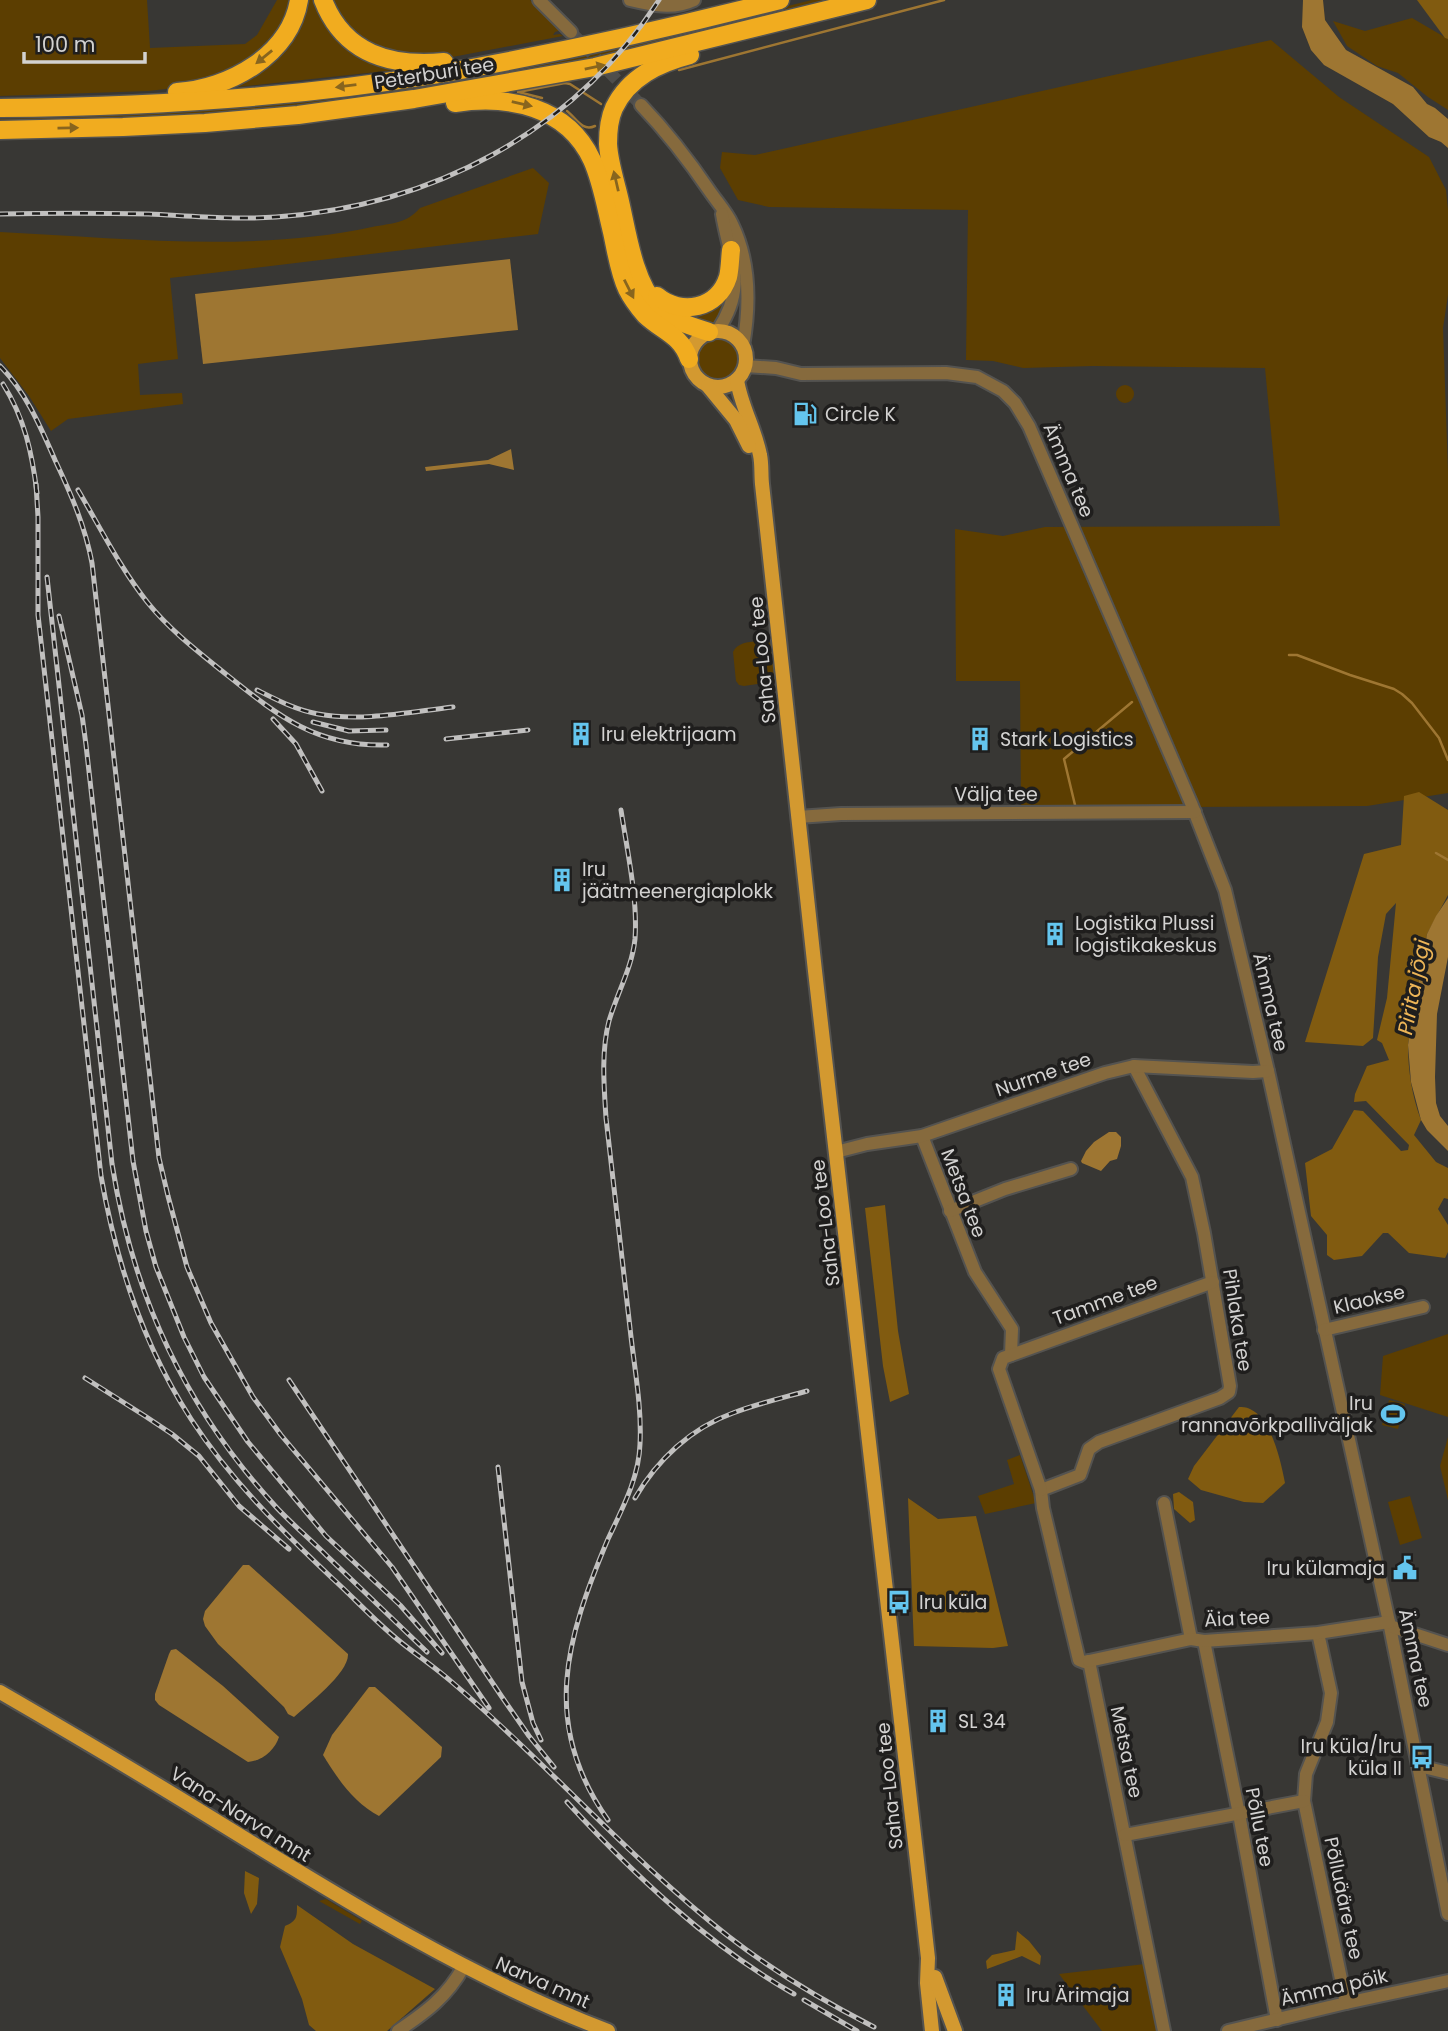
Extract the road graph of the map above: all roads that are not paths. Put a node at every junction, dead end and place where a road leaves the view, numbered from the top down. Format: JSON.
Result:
{"nodes":[{"id":1,"x":299,"y":0,"type":"edge"},
{"id":2,"x":324,"y":0,"type":"edge"},
{"id":3,"x":539,"y":0,"type":"edge"},
{"id":4,"x":630,"y":0,"type":"edge"},
{"id":5,"x":694,"y":0,"type":"edge"},
{"id":6,"x":780,"y":0,"type":"edge"},
{"id":7,"x":867,"y":0,"type":"edge"},
{"id":8,"x":785,"y":20,"type":"junction"},
{"id":9,"x":571,"y":32,"type":"tunnel mouth"},
{"id":10,"x":534,"y":56,"type":"junction"},
{"id":11,"x":641,"y":105,"type":"tunnel mouth"},
{"id":12,"x":358,"y":106,"type":"junction"},
{"id":13,"x":0,"y":108,"type":"edge"},
{"id":14,"x":46,"y":108,"type":"junction"},
{"id":15,"x":0,"y":130,"type":"edge"},
{"id":16,"x":721,"y":206,"type":"junction"},
{"id":17,"x":731,"y":250,"type":"junction"},
{"id":18,"x":641,"y":279,"type":"junction"},
{"id":19,"x":714,"y":331,"type":"junction"},
{"id":20,"x":743,"y":346,"type":"junction"},
{"id":21,"x":689,"y":359,"type":"junction"},
{"id":22,"x":745,"y":366,"type":"junction"},
{"id":23,"x":737,"y":380,"type":"junction"},
{"id":24,"x":708,"y":386,"type":"junction"},
{"id":25,"x":762,"y":484,"type":"junction"},
{"id":26,"x":1195,"y":813,"type":"junction"},
{"id":27,"x":798,"y":817,"type":"junction"},
{"id":28,"x":1134,"y":1066,"type":"junction"},
{"id":29,"x":1268,"y":1072,"type":"junction"},
{"id":30,"x":922,"y":1136,"type":"junction"},
{"id":31,"x":836,"y":1152,"type":"junction"},
{"id":32,"x":1071,"y":1169,"type":"dead end"},
{"id":33,"x":950,"y":1211,"type":"junction"},
{"id":34,"x":1213,"y":1282,"type":"junction"},
{"id":35,"x":1423,"y":1307,"type":"dead end"},
{"id":36,"x":1324,"y":1330,"type":"junction"},
{"id":37,"x":1011,"y":1354,"type":"junction"},
{"id":38,"x":1041,"y":1490,"type":"junction"},
{"id":39,"x":1164,"y":1503,"type":"dead end"},
{"id":40,"x":1390,"y":1624,"type":"junction"},
{"id":41,"x":1318,"y":1633,"type":"junction"},
{"id":42,"x":1197,"y":1640,"type":"junction"},
{"id":43,"x":1448,"y":1645,"type":"edge"},
{"id":44,"x":1089,"y":1661,"type":"junction"},
{"id":45,"x":0,"y":1692,"type":"edge"},
{"id":46,"x":1419,"y":1766,"type":"junction"},
{"id":47,"x":1448,"y":1773,"type":"edge"},
{"id":48,"x":1304,"y":1801,"type":"junction"},
{"id":49,"x":1239,"y":1814,"type":"junction"},
{"id":50,"x":1125,"y":1835,"type":"junction"},
{"id":51,"x":1448,"y":1914,"type":"edge"},
{"id":52,"x":928,"y":1958,"type":"junction"},
{"id":53,"x":464,"y":1966,"type":"junction"},
{"id":54,"x":935,"y":1977,"type":"junction"},
{"id":55,"x":1448,"y":1981,"type":"edge"},
{"id":56,"x":1346,"y":2003,"type":"junction"},
{"id":57,"x":1277,"y":2020,"type":"junction"},
{"id":58,"x":398,"y":2031,"type":"edge"},
{"id":59,"x":608,"y":2031,"type":"edge"},
{"id":60,"x":932,"y":2031,"type":"edge"},
{"id":61,"x":941,"y":2031,"type":"edge"},
{"id":62,"x":955,"y":2031,"type":"edge"},
{"id":63,"x":1164,"y":2031,"type":"edge"},
{"id":64,"x":1228,"y":2031,"type":"edge"}],
"edges":[{"from":1,"to":14,"type":"highway","one_way":true},
{"from":2,"to":10,"type":"highway"},
{"from":3,"to":9,"type":"street"},
{"from":4,"to":5,"type":"street"},
{"from":6,"to":10,"type":"highway","name":"Peterburi tee"},
{"from":7,"to":8,"type":"highway","name":"Peterburi tee"},
{"from":12,"to":8,"type":"highway","name":"Peterburi tee","one_way":true},
{"from":18,"to":8,"type":"highway","one_way":true},
{"from":10,"to":14,"type":"highway","name":"Peterburi tee","one_way":true},
{"from":11,"to":16,"type":"street"},
{"from":15,"to":12,"type":"highway","name":"Peterburi tee","one_way":true},
{"from":12,"to":21,"type":"highway","one_way":true},
{"from":13,"to":14,"type":"highway","name":"Peterburi tee"},
{"from":16,"to":17,"type":"street"},
{"from":16,"to":20,"type":"street"},
{"from":17,"to":18,"type":"highway"},
{"from":17,"to":19,"type":"street"},
{"from":18,"to":19,"type":"highway"},
{"from":19,"to":20,"type":"main road"},
{"from":19,"to":21,"type":"main road"},
{"from":20,"to":22,"type":"main road"},
{"from":21,"to":24,"type":"main road"},
{"from":22,"to":23,"type":"main road"},
{"from":22,"to":26,"type":"street","name":"Ämma tee"},
{"from":23,"to":24,"type":"main road"},
{"from":23,"to":25,"type":"main road","name":"Saha-Loo tee"},
{"from":24,"to":25,"type":"main road","name":"Saha-Loo tee"},
{"from":25,"to":27,"type":"main road","name":"Saha-Loo tee"},
{"from":26,"to":27,"type":"street","name":"Välja tee"},
{"from":26,"to":29,"type":"street","name":"Ämma tee"},
{"from":27,"to":31,"type":"main road","name":"Saha-Loo tee"},
{"from":28,"to":29,"type":"street","name":"Nurme tee"},
{"from":28,"to":30,"type":"street","name":"Nurme tee"},
{"from":28,"to":34,"type":"street","name":"Pihlaka tee"},
{"from":29,"to":36,"type":"street","name":"Ämma tee"},
{"from":30,"to":31,"type":"street","name":"Nurme tee"},
{"from":30,"to":33,"type":"street","name":"Metsa tee"},
{"from":31,"to":52,"type":"main road","name":"Saha-Loo tee"},
{"from":32,"to":33,"type":"street"},
{"from":33,"to":37,"type":"street","name":"Metsa tee"},
{"from":34,"to":37,"type":"street","name":"Tamme tee"},
{"from":34,"to":38,"type":"street","name":"Pihlaka tee"},
{"from":35,"to":36,"type":"street","name":"Klaokse"},
{"from":36,"to":40,"type":"street","name":"Ämma tee"},
{"from":37,"to":38,"type":"street","name":"Metsa tee"},
{"from":38,"to":44,"type":"street","name":"Metsa tee"},
{"from":39,"to":42,"type":"street","name":"Põllu tee"},
{"from":40,"to":41,"type":"street","name":"Äia tee"},
{"from":40,"to":43,"type":"street","name":"Äia tee"},
{"from":40,"to":46,"type":"street","name":"Ämma tee"},
{"from":41,"to":42,"type":"street","name":"Äia tee"},
{"from":41,"to":48,"type":"street","name":"Põlluääre tee"},
{"from":42,"to":44,"type":"street","name":"Äia tee"},
{"from":42,"to":49,"type":"street","name":"Põllu tee"},
{"from":44,"to":50,"type":"street","name":"Metsa tee"},
{"from":45,"to":53,"type":"main road","name":"Vana-Narva mnt"},
{"from":46,"to":47,"type":"street"},
{"from":46,"to":51,"type":"street","name":"Ämma tee"},
{"from":48,"to":49,"type":"street"},
{"from":48,"to":56,"type":"street","name":"Põlluääre tee"},
{"from":49,"to":50,"type":"street"},
{"from":49,"to":57,"type":"street","name":"Põllu tee"},
{"from":50,"to":63,"type":"street","name":"Metsa tee"},
{"from":52,"to":54,"type":"main road","name":"Saha-Loo tee"},
{"from":52,"to":60,"type":"main road","name":"Saha-Loo tee"},
{"from":53,"to":58,"type":"street"},
{"from":53,"to":59,"type":"main road","name":"Narva mnt"},
{"from":54,"to":61,"type":"main road","name":"Saha-Loo tee"},
{"from":54,"to":62,"type":"main road"},
{"from":55,"to":56,"type":"street","name":"Ämma põik"},
{"from":56,"to":57,"type":"street","name":"Ämma põik"},
{"from":57,"to":64,"type":"street","name":"Ämma põik"}]}
